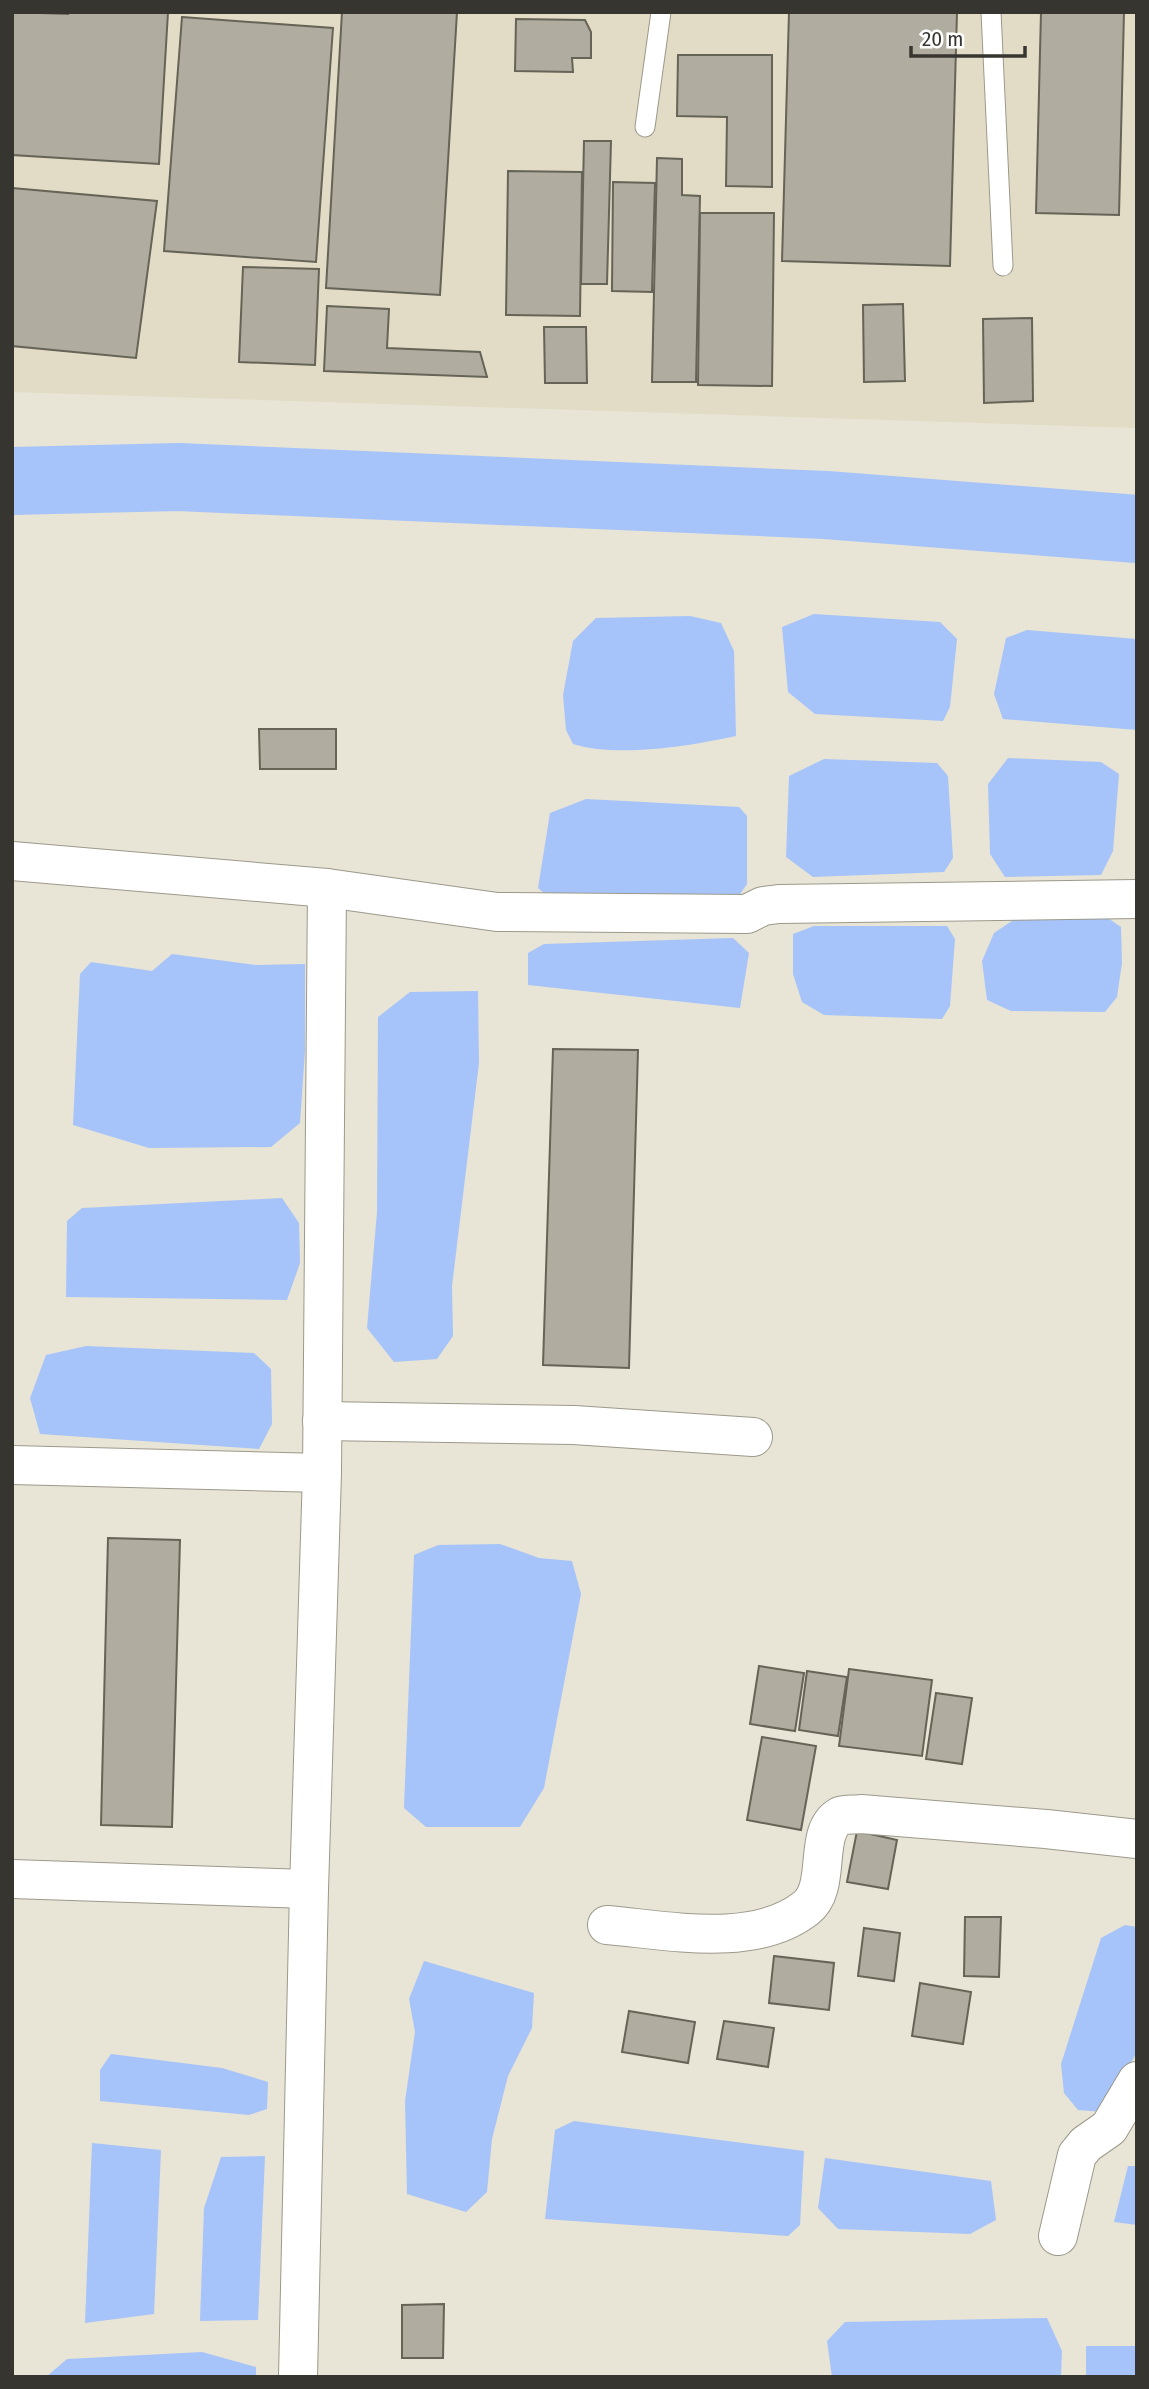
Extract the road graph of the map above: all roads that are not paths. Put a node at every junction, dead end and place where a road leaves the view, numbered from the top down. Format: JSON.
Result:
{"nodes":[{"id":1,"x":661,"y":12,"type":"edge"},
{"id":2,"x":991,"y":12,"type":"edge"},
{"id":3,"x":645,"y":127,"type":"dead end"},
{"id":4,"x":1003,"y":265,"type":"dead end"},
{"id":5,"x":12,"y":861,"type":"edge"},
{"id":6,"x":327,"y":888,"type":"junction"},
{"id":7,"x":1137,"y":899,"type":"edge"},
{"id":8,"x":322,"y":1421,"type":"junction"},
{"id":9,"x":752,"y":1437,"type":"dead end"},
{"id":10,"x":12,"y":1465,"type":"edge"},
{"id":11,"x":322,"y":1474,"type":"junction"},
{"id":12,"x":1137,"y":1839,"type":"edge"},
{"id":13,"x":12,"y":1880,"type":"edge"},
{"id":14,"x":309,"y":1889,"type":"junction"},
{"id":15,"x":607,"y":1925,"type":"dead end"},
{"id":16,"x":1137,"y":2081,"type":"edge"},
{"id":17,"x":1058,"y":2236,"type":"dead end"},
{"id":18,"x":298,"y":2377,"type":"edge"}],
"edges":[{"from":1,"to":3,"type":"lane"},
{"from":2,"to":4,"type":"lane"},
{"from":5,"to":6,"type":"street"},
{"from":6,"to":7,"type":"street"},
{"from":6,"to":8,"type":"street"},
{"from":8,"to":9,"type":"street"},
{"from":8,"to":11,"type":"street"},
{"from":10,"to":11,"type":"street"},
{"from":11,"to":14,"type":"street"},
{"from":12,"to":15,"type":"street"},
{"from":13,"to":14,"type":"street"},
{"from":14,"to":18,"type":"street"},
{"from":16,"to":17,"type":"street"}]}
